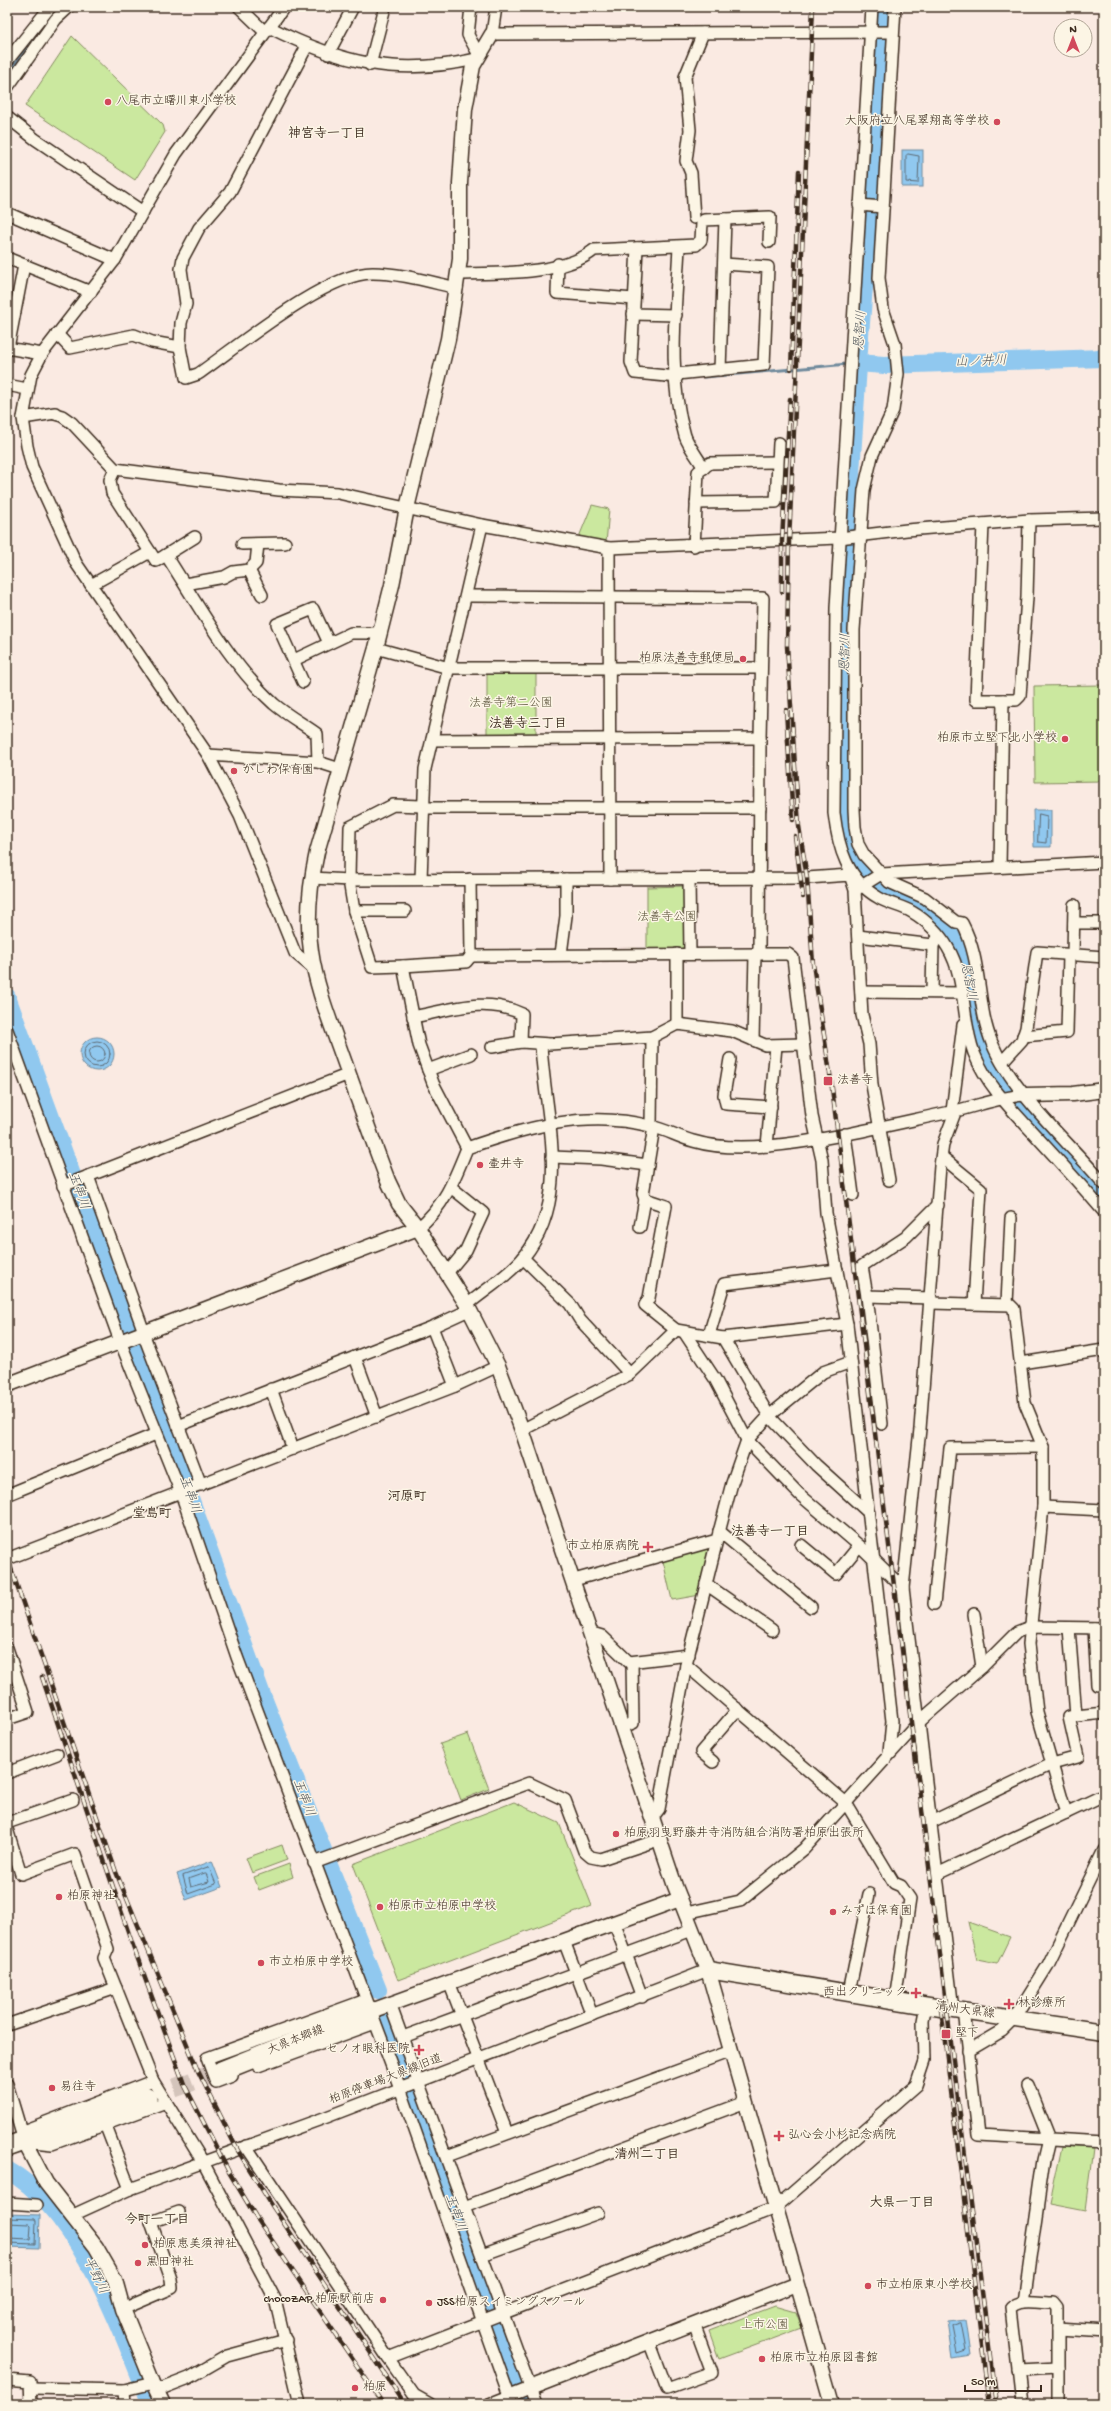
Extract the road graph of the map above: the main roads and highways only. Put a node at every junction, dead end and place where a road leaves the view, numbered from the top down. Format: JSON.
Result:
{"nodes":[{"id":1,"x":708,"y":1970,"type":"road end"},
{"id":2,"x":371,"y":2011,"type":"road end"},
{"id":3,"x":1104,"y":2032,"type":"edge"},
{"id":4,"x":221,"y":2071,"type":"tunnel mouth"},
{"id":5,"x":150,"y":2089,"type":"tunnel mouth"},
{"id":6,"x":18,"y":2139,"type":"edge"}],
"edges":[{"from":1,"to":3,"type":"main road","name":"清州大県線"},
{"from":2,"to":4,"type":"highway","name":"大県本郷線"},
{"from":5,"to":6,"type":"highway"}]}
